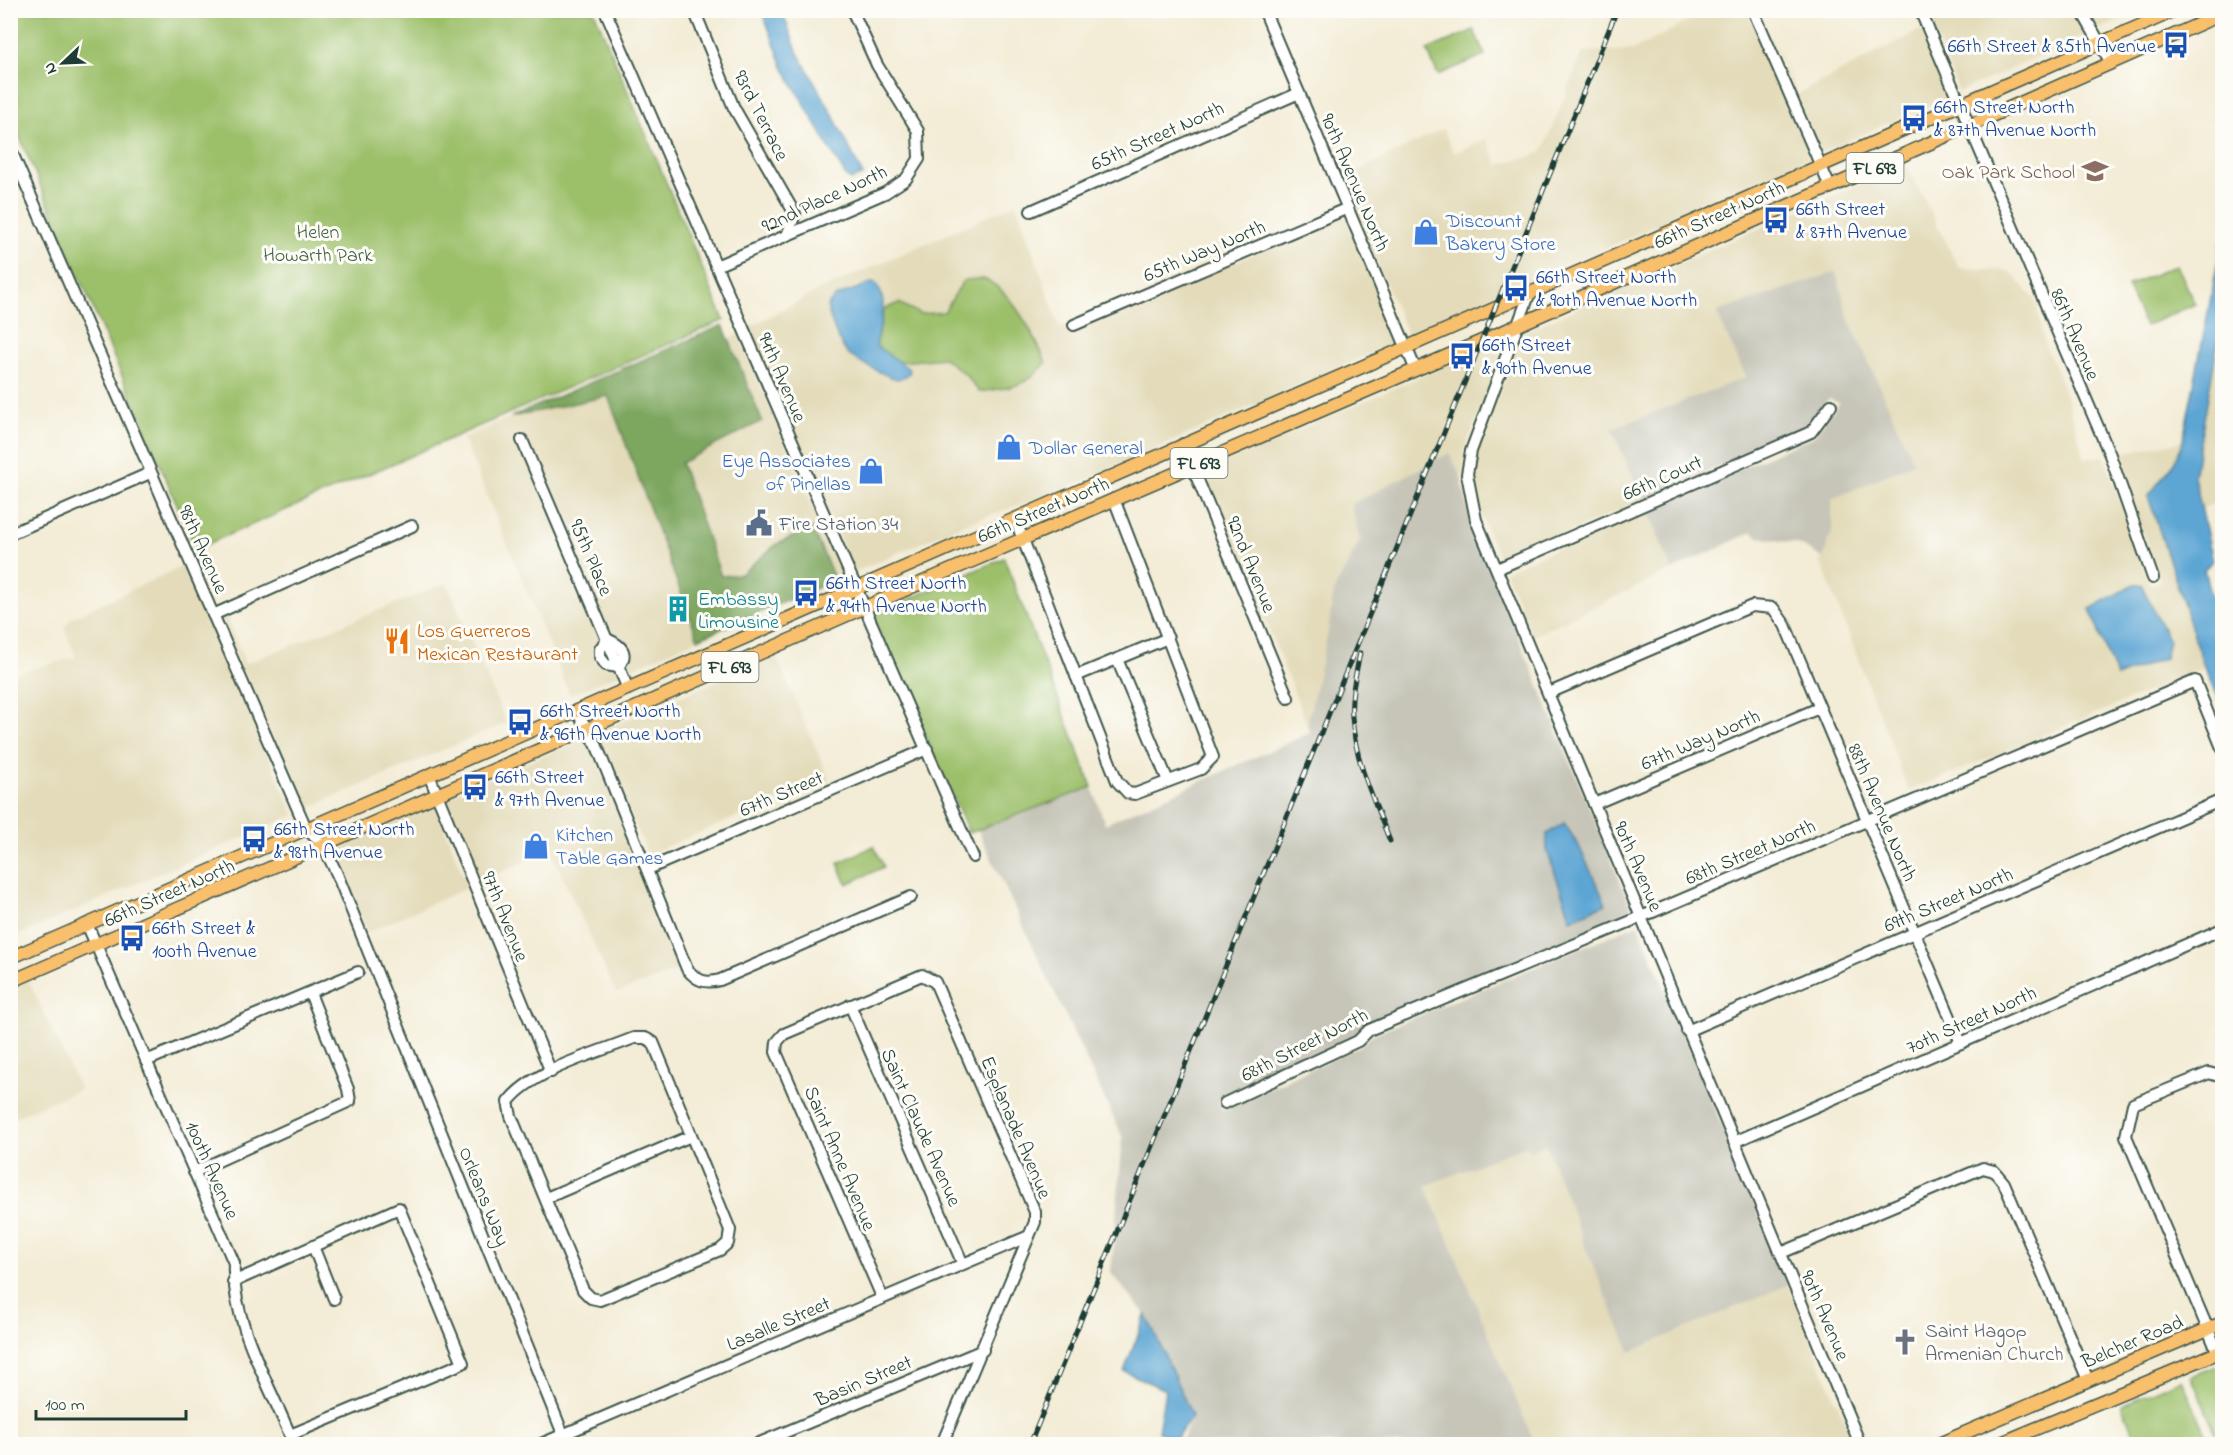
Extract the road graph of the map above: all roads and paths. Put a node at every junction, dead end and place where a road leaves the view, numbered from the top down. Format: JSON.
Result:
{"nodes":[{"id":1,"x":605,"y":10,"type":"edge"},
{"id":2,"x":694,"y":10,"type":"edge"},
{"id":3,"x":852,"y":10,"type":"edge"},
{"id":4,"x":1264,"y":10,"type":"edge"},
{"id":5,"x":1753,"y":10,"type":"edge"},
{"id":6,"x":1920,"y":10,"type":"edge"},
{"id":7,"x":2081,"y":10,"type":"edge"},
{"id":8,"x":2176,"y":10,"type":"edge"},
{"id":9,"x":2223,"y":14,"type":"edge"},
{"id":10,"x":2102,"y":43,"type":"junction"},
{"id":11,"x":2111,"y":63,"type":"junction"},
{"id":12,"x":1299,"y":93,"type":"junction"},
{"id":13,"x":1959,"y":106,"type":"junction"},
{"id":14,"x":1968,"y":127,"type":"junction"},
{"id":15,"x":10,"y":148,"type":"edge"},
{"id":16,"x":1821,"y":166,"type":"junction"},
{"id":17,"x":1830,"y":187,"type":"junction"},
{"id":18,"x":1348,"y":208,"type":"junction"},
{"id":19,"x":1031,"y":211,"type":"dead end"},
{"id":20,"x":1685,"y":226,"type":"junction"},
{"id":21,"x":788,"y":232,"type":"junction"},
{"id":22,"x":1694,"y":246,"type":"junction"},
{"id":23,"x":716,"y":266,"type":"junction"},
{"id":24,"x":1529,"y":295,"type":"junction"},
{"id":25,"x":1520,"y":324,"type":"junction"},
{"id":26,"x":1074,"y":325,"type":"dead end"},
{"id":27,"x":1407,"y":348,"type":"junction"},
{"id":28,"x":1415,"y":368,"type":"junction"},
{"id":29,"x":1831,"y":405,"type":"dead end"},
{"id":30,"x":522,"y":440,"type":"dead end"},
{"id":31,"x":1183,"y":444,"type":"junction"},
{"id":32,"x":1192,"y":466,"type":"junction"},
{"id":33,"x":150,"y":473,"type":"junction"},
{"id":34,"x":1114,"y":499,"type":"junction"},
{"id":35,"x":1015,"y":519,"type":"junction"},
{"id":36,"x":412,"y":526,"type":"dead end"},
{"id":37,"x":10,"y":534,"type":"edge"},
{"id":38,"x":1023,"y":539,"type":"junction"},
{"id":39,"x":1497,"y":569,"type":"junction"},
{"id":40,"x":2153,"y":578,"type":"dead end"},
{"id":41,"x":854,"y":588,"type":"junction"},
{"id":42,"x":863,"y":608,"type":"junction"},
{"id":43,"x":213,"y":615,"type":"junction"},
{"id":44,"x":1168,"y":638,"type":"junction"},
{"id":45,"x":1117,"y":659,"type":"junction"},
{"id":46,"x":1076,"y":676,"type":"junction"},
{"id":47,"x":628,"y":689,"type":"junction"},
{"id":48,"x":1549,"y":693,"type":"junction"},
{"id":49,"x":1288,"y":698,"type":"dead end"},
{"id":50,"x":1819,"y":708,"type":"junction"},
{"id":51,"x":577,"y":712,"type":"junction"},
{"id":52,"x":586,"y":730,"type":"junction"},
{"id":53,"x":2223,"y":748,"type":"edge"},
{"id":54,"x":927,"y":749,"type":"junction"},
{"id":55,"x":429,"y":775,"type":"junction"},
{"id":56,"x":1168,"y":782,"type":"junction"},
{"id":57,"x":437,"y":796,"type":"junction"},
{"id":58,"x":2223,"y":800,"type":"edge"},
{"id":59,"x":1594,"y":804,"type":"junction"},
{"id":60,"x":1867,"y":820,"type":"junction"},
{"id":61,"x":306,"y":828,"type":"junction"},
{"id":62,"x":323,"y":845,"type":"junction"},
{"id":63,"x":973,"y":857,"type":"dead end"},
{"id":64,"x":648,"y":869,"type":"junction"},
{"id":65,"x":911,"y":897,"type":"dead end"},
{"id":66,"x":1641,"y":917,"type":"junction"},
{"id":67,"x":87,"y":924,"type":"junction"},
{"id":68,"x":2223,"y":929,"type":"edge"},
{"id":69,"x":1915,"y":933,"type":"junction"},
{"id":70,"x":97,"y":945,"type":"junction"},
{"id":71,"x":10,"y":958,"type":"edge"},
{"id":72,"x":371,"y":960,"type":"joint"},
{"id":73,"x":358,"y":972,"type":"dead end"},
{"id":74,"x":10,"y":982,"type":"edge"},
{"id":75,"x":310,"y":993,"type":"junction"},
{"id":76,"x":850,"y":1005,"type":"junction"},
{"id":77,"x":1688,"y":1031,"type":"junction"},
{"id":78,"x":1961,"y":1043,"type":"junction"},
{"id":79,"x":146,"y":1061,"type":"junction"},
{"id":80,"x":551,"y":1072,"type":"junction"},
{"id":81,"x":2223,"y":1077,"type":"edge"},
{"id":82,"x":1225,"y":1103,"type":"dead end"},
{"id":83,"x":691,"y":1136,"type":"junction"},
{"id":84,"x":1734,"y":1142,"type":"junction"},
{"id":85,"x":194,"y":1172,"type":"junction"},
{"id":86,"x":546,"y":1198,"type":"junction"},
{"id":87,"x":1029,"y":1236,"type":"junction"},
{"id":88,"x":313,"y":1246,"type":"junction"},
{"id":89,"x":1780,"y":1253,"type":"junction"},
{"id":90,"x":962,"y":1262,"type":"junction"},
{"id":91,"x":233,"y":1282,"type":"junction"},
{"id":92,"x":882,"y":1298,"type":"junction"},
{"id":93,"x":334,"y":1299,"type":"dead end"},
{"id":94,"x":2223,"y":1323,"type":"edge"},
{"id":95,"x":2208,"y":1330,"type":"junction"},
{"id":96,"x":983,"y":1350,"type":"junction"},
{"id":97,"x":2220,"y":1352,"type":"edge"},
{"id":98,"x":2088,"y":1380,"type":"junction"},
{"id":99,"x":565,"y":1440,"type":"edge"},
{"id":100,"x":541,"y":1444,"type":"edge"},
{"id":101,"x":757,"y":1444,"type":"edge"},
{"id":102,"x":942,"y":1444,"type":"edge"},
{"id":103,"x":1860,"y":1444,"type":"edge"},
{"id":104,"x":1939,"y":1444,"type":"edge"},
{"id":105,"x":1999,"y":1444,"type":"edge"}],
"edges":[{"from":1,"to":23,"type":"street","name":"94th Avenue"},
{"from":2,"to":21,"type":"street","name":"93rd Terrace"},
{"from":3,"to":21,"type":"street","name":"92nd Place North"},
{"from":4,"to":12,"type":"street","name":"90th Avenue North"},
{"from":5,"to":16,"type":"street"},
{"from":6,"to":13,"type":"street","name":"86th Avenue"},
{"from":7,"to":10,"type":"street"},
{"from":8,"to":10,"type":"main road","name":"66th Street North","number":"FL 693"},
{"from":9,"to":11,"type":"main road","name":"66th Street North","number":"FL 693"},
{"from":10,"to":11,"type":"street"},
{"from":10,"to":13,"type":"main road","name":"66th Street North","number":"FL 693"},
{"from":11,"to":14,"type":"main road","name":"66th Street North","number":"FL 693"},
{"from":12,"to":18,"type":"street","name":"90th Avenue North"},
{"from":12,"to":19,"type":"street","name":"65th Street North"},
{"from":13,"to":14,"type":"street","name":"86th Avenue"},
{"from":13,"to":16,"type":"main road","name":"66th Street North","number":"FL 693"},
{"from":14,"to":17,"type":"main road","name":"66th Street North","number":"FL 693"},
{"from":14,"to":40,"type":"street","name":"86th Avenue"},
{"from":15,"to":33,"type":"street","name":"98th Avenue"},
{"from":16,"to":17,"type":"street"},
{"from":16,"to":20,"type":"main road","name":"66th Street North","number":"FL 693"},
{"from":17,"to":22,"type":"main road","name":"66th Street North","number":"FL 693"},
{"from":18,"to":26,"type":"street","name":"65th Way North"},
{"from":18,"to":27,"type":"street","name":"90th Avenue North"},
{"from":20,"to":22,"type":"main road"},
{"from":20,"to":24,"type":"main road","name":"66th Street North","number":"FL 693"},
{"from":21,"to":23,"type":"street","name":"92nd Place North"},
{"from":22,"to":25,"type":"main road","name":"66th Street North","number":"FL 693"},
{"from":23,"to":41,"type":"street","name":"94th Avenue"},
{"from":24,"to":25,"type":"street","name":"90th Avenue"},
{"from":24,"to":27,"type":"main road","name":"66th Street North","number":"FL 693"},
{"from":25,"to":28,"type":"main road","name":"66th Street North","number":"FL 693"},
{"from":25,"to":39,"type":"street","name":"90th Avenue"},
{"from":27,"to":28,"type":"street","name":"90th Avenue North"},
{"from":27,"to":31,"type":"main road","name":"66th Street North","number":"FL 693"},
{"from":28,"to":32,"type":"main road","name":"66th Street North","number":"FL 693"},
{"from":29,"to":39,"type":"street","name":"66th Court"},
{"from":30,"to":47,"type":"street","name":"95th Place"},
{"from":31,"to":32,"type":"street","name":"92nd Avenue"},
{"from":31,"to":35,"type":"main road","name":"66th Street North","number":"FL 693"},
{"from":32,"to":34,"type":"main road","name":"66th Street North","number":"FL 693"},
{"from":32,"to":49,"type":"street","name":"92nd Avenue"},
{"from":33,"to":37,"type":"street"},
{"from":33,"to":43,"type":"street","name":"98th Avenue"},
{"from":34,"to":38,"type":"main road","name":"66th Street North","number":"FL 693"},
{"from":34,"to":44,"type":"street"},
{"from":35,"to":38,"type":"street"},
{"from":35,"to":41,"type":"main road","name":"66th Street North","number":"FL 693"},
{"from":36,"to":43,"type":"street"},
{"from":38,"to":42,"type":"main road","name":"66th Street North","number":"FL 693"},
{"from":38,"to":46,"type":"street"},
{"from":39,"to":48,"type":"street","name":"90th Avenue"},
{"from":41,"to":42,"type":"street","name":"94th Avenue"},
{"from":41,"to":47,"type":"main road","name":"66th Street North","number":"FL 693"},
{"from":42,"to":52,"type":"main road","name":"66th Street North","number":"FL 693"},
{"from":42,"to":54,"type":"street","name":"94th Avenue"},
{"from":43,"to":61,"type":"street","name":"98th Avenue"},
{"from":44,"to":45,"type":"street"},
{"from":44,"to":56,"type":"street"},
{"from":45,"to":46,"type":"street"},
{"from":45,"to":56,"type":"street"},
{"from":46,"to":56,"type":"street"},
{"from":47,"to":51,"type":"main road","name":"66th Street North","number":"FL 693"},
{"from":48,"to":50,"type":"street","name":"88th Avenue North"},
{"from":48,"to":59,"type":"street","name":"90th Avenue"},
{"from":50,"to":59,"type":"street","name":"67th Way North"},
{"from":50,"to":60,"type":"street","name":"88th Avenue North"},
{"from":51,"to":52,"type":"street"},
{"from":51,"to":55,"type":"main road","name":"66th Street North","number":"FL 693"},
{"from":52,"to":57,"type":"main road","name":"66th Street North","number":"FL 693"},
{"from":52,"to":64,"type":"street"},
{"from":53,"to":60,"type":"street","name":"68th Street North"},
{"from":54,"to":63,"type":"street","name":"94th Avenue"},
{"from":54,"to":64,"type":"street","name":"67th Street"},
{"from":55,"to":57,"type":"street","name":"97th Avenue"},
{"from":55,"to":61,"type":"main road","name":"66th Street North","number":"FL 693"},
{"from":57,"to":62,"type":"main road","name":"66th Street North","number":"FL 693"},
{"from":57,"to":80,"type":"street","name":"97th Avenue"},
{"from":58,"to":69,"type":"street","name":"69th Street North"},
{"from":59,"to":66,"type":"street","name":"90th Avenue"},
{"from":60,"to":66,"type":"street","name":"68th Street North"},
{"from":60,"to":69,"type":"street","name":"88th Avenue North"},
{"from":61,"to":62,"type":"street","name":"98th Avenue"},
{"from":61,"to":67,"type":"main road","name":"66th Street North","number":"FL 693"},
{"from":62,"to":70,"type":"main road","name":"66th Street North","number":"FL 693"},
{"from":62,"to":72,"type":"street","name":"98th Avenue"},
{"from":64,"to":65,"type":"street"},
{"from":66,"to":77,"type":"street","name":"90th Avenue"},
{"from":66,"to":82,"type":"street","name":"68th Street North"},
{"from":67,"to":70,"type":"street","name":"100th Avenue"},
{"from":67,"to":71,"type":"main road","name":"66th Street North","number":"FL 693"},
{"from":68,"to":78,"type":"street","name":"70th Street North"},
{"from":69,"to":77,"type":"street","name":"69th Street North"},
{"from":69,"to":78,"type":"street","name":"88th Avenue North"},
{"from":70,"to":74,"type":"main road","name":"66th Street North","number":"FL 693"},
{"from":70,"to":79,"type":"street","name":"100th Avenue"},
{"from":72,"to":99,"type":"street","name":"Orleans Way"},
{"from":73,"to":75,"type":"street"},
{"from":75,"to":79,"type":"street"},
{"from":75,"to":85,"type":"street"},
{"from":76,"to":87,"type":"street","name":"Esplanade Avenue"},
{"from":76,"to":90,"type":"street","name":"Saint Claude Avenue"},
{"from":76,"to":92,"type":"street","name":"Saint Anne Avenue"},
{"from":77,"to":84,"type":"street","name":"90th Avenue"},
{"from":78,"to":84,"type":"street","name":"70th Street North"},
{"from":79,"to":85,"type":"street","name":"100th Avenue"},
{"from":80,"to":83,"type":"street"},
{"from":80,"to":86,"type":"street"},
{"from":81,"to":95,"type":"street"},
{"from":83,"to":86,"type":"street"},
{"from":83,"to":86,"type":"street"},
{"from":84,"to":89,"type":"street","name":"90th Avenue"},
{"from":85,"to":91,"type":"street","name":"100th Avenue"},
{"from":87,"to":90,"type":"street","name":"Lasalle Street"},
{"from":87,"to":96,"type":"street","name":"Esplanade Avenue"},
{"from":88,"to":91,"type":"street"},
{"from":88,"to":91,"type":"street","name":"100th Avenue"},
{"from":88,"to":93,"type":"street"},
{"from":89,"to":98,"type":"street"},
{"from":89,"to":103,"type":"street","name":"90th Avenue"},
{"from":90,"to":92,"type":"street","name":"Lasalle Street"},
{"from":92,"to":99,"type":"street","name":"Lasalle Street"},
{"from":94,"to":95,"type":"main road","name":"Belcher Road"},
{"from":95,"to":97,"type":"street"},
{"from":95,"to":98,"type":"main road","name":"Belcher Road"},
{"from":96,"to":101,"type":"street","name":"Basin Street"},
{"from":96,"to":102,"type":"street","name":"Esplanade Avenue"},
{"from":97,"to":105,"type":"main road"},
{"from":98,"to":104,"type":"main road","name":"Belcher Road"},
{"from":99,"to":100,"type":"street","name":"Lasalle Street"}]}
